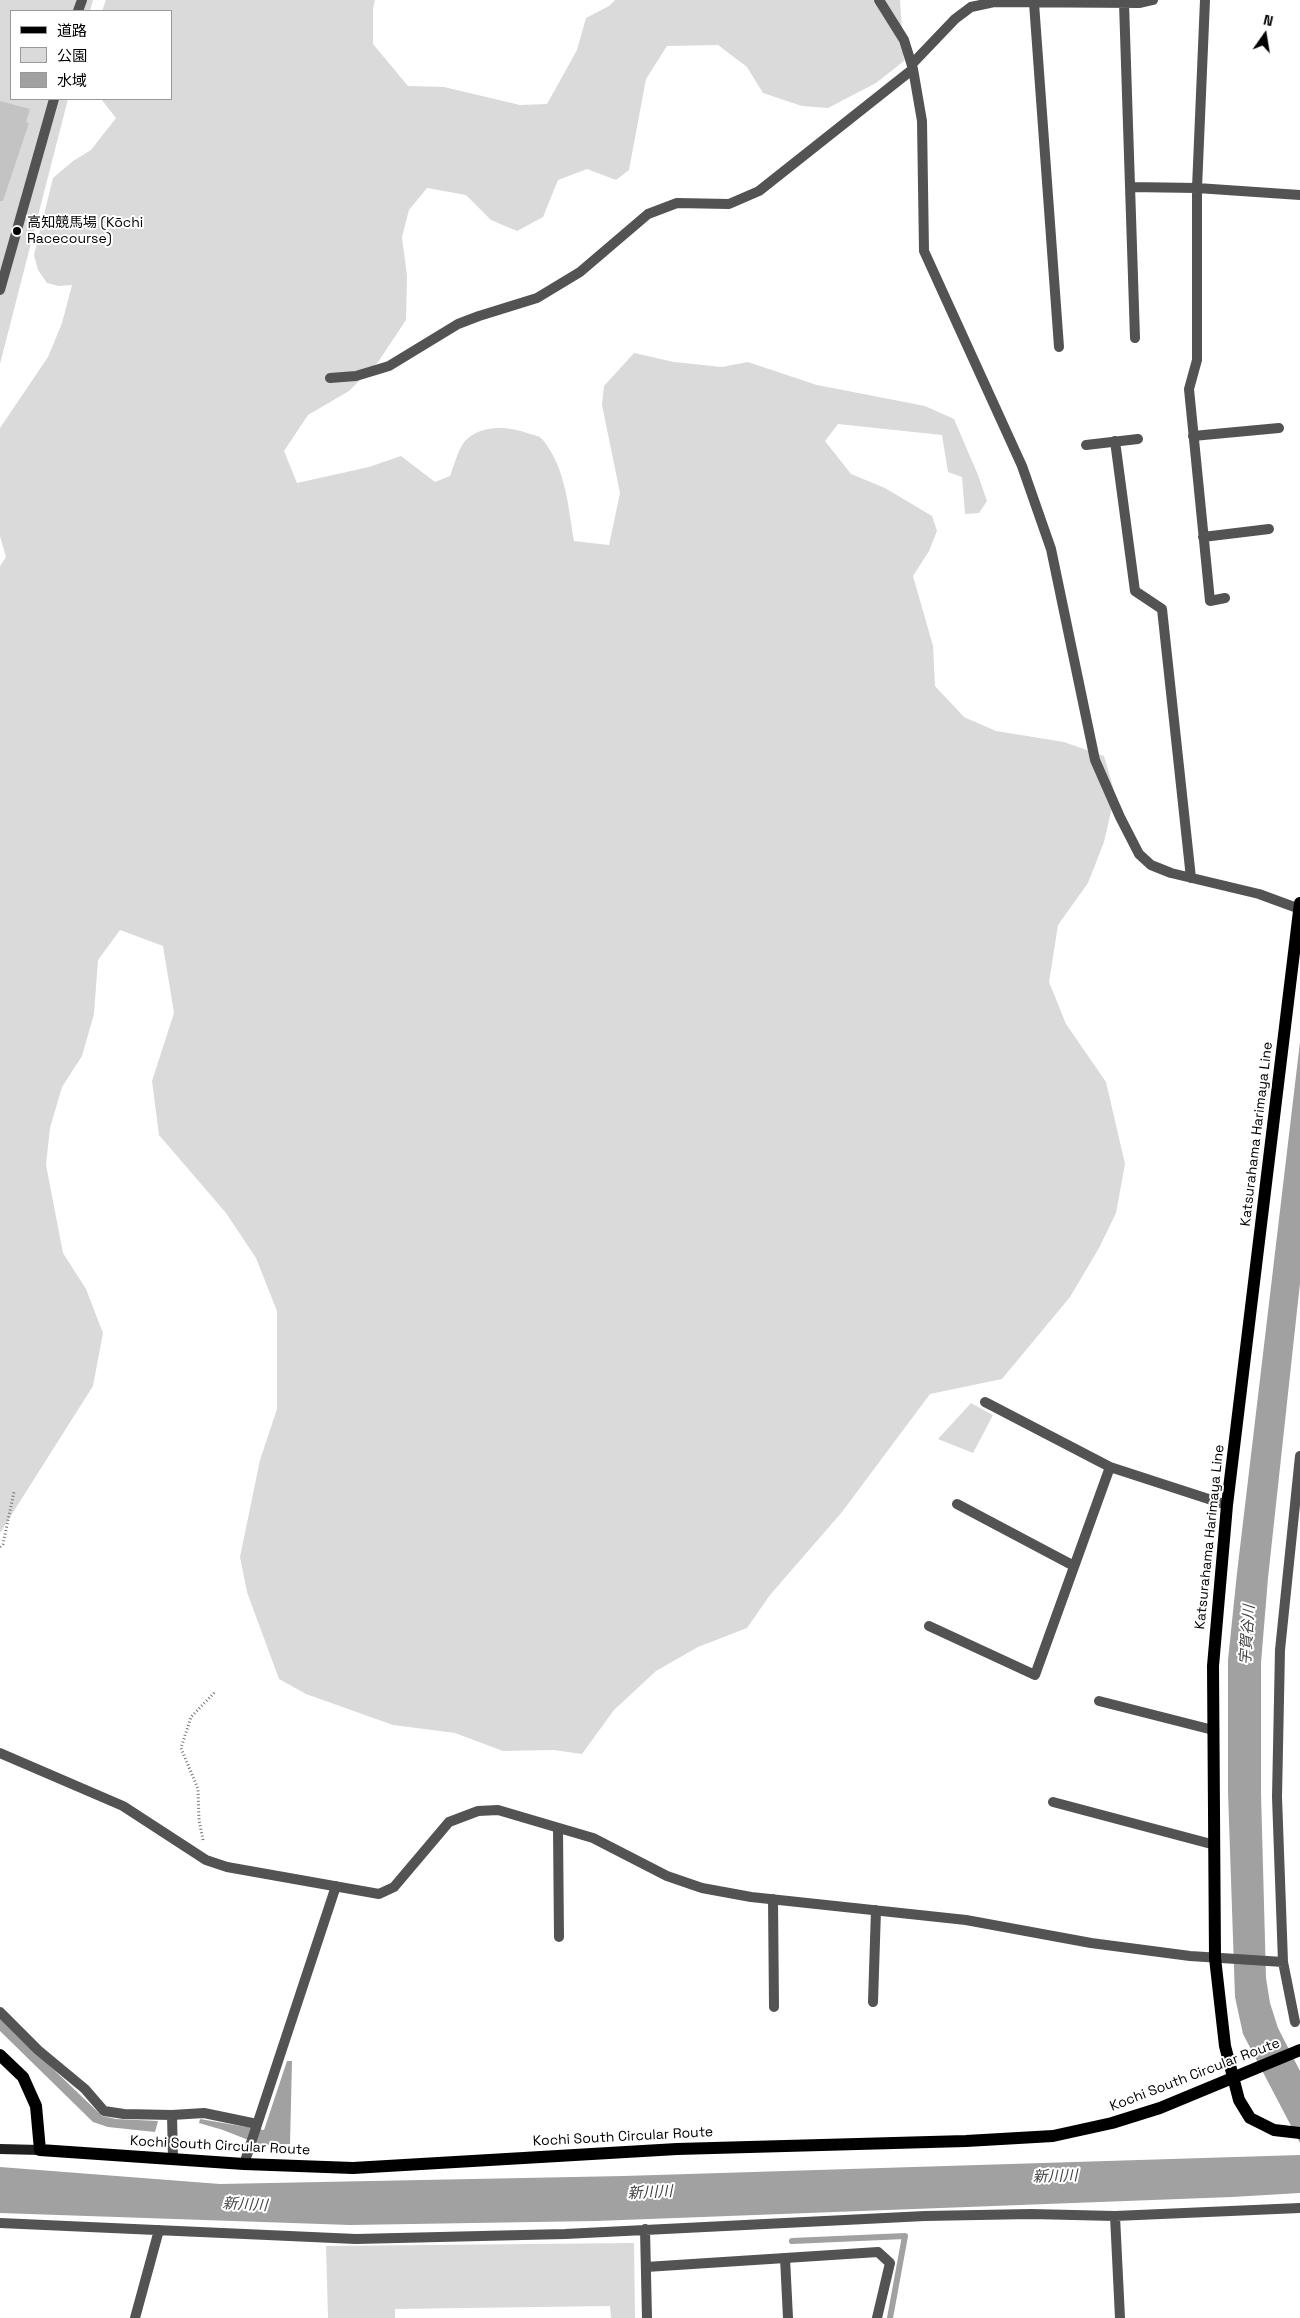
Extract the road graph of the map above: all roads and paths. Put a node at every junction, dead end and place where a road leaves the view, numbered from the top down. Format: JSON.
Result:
{"nodes":[{"id":1,"x":879,"y":0,"type":"edge"},
{"id":2,"x":1153,"y":0,"type":"edge"},
{"id":3,"x":1205,"y":0,"type":"edge"},
{"id":4,"x":1021,"y":1,"type":"edge"},
{"id":5,"x":1075,"y":2,"type":"edge"},
{"id":6,"x":1034,"y":3,"type":"junction"},
{"id":7,"x":1124,"y":3,"type":"junction"},
{"id":8,"x":912,"y":66,"type":"junction"},
{"id":9,"x":54,"y":100,"type":"edge"},
{"id":10,"x":1130,"y":187,"type":"junction"},
{"id":11,"x":1197,"y":188,"type":"junction"},
{"id":12,"x":1300,"y":195,"type":"edge"},
{"id":13,"x":0,"y":290,"type":"edge"},
{"id":14,"x":1135,"y":338,"type":"dead end"},
{"id":15,"x":1059,"y":347,"type":"dead end"},
{"id":16,"x":330,"y":378,"type":"dead end"},
{"id":17,"x":1279,"y":428,"type":"dead end"},
{"id":18,"x":1193,"y":436,"type":"junction"},
{"id":19,"x":1138,"y":439,"type":"dead end"},
{"id":20,"x":1115,"y":441,"type":"junction"},
{"id":21,"x":1086,"y":445,"type":"dead end"},
{"id":22,"x":1269,"y":530,"type":"dead end"},
{"id":23,"x":1204,"y":537,"type":"junction"},
{"id":24,"x":1224,"y":598,"type":"dead end"},
{"id":25,"x":1191,"y":878,"type":"junction"},
{"id":26,"x":1300,"y":907,"type":"edge"},
{"id":27,"x":985,"y":1402,"type":"dead end"},
{"id":28,"x":1300,"y":1456,"type":"edge"},
{"id":29,"x":1110,"y":1467,"type":"junction"},
{"id":30,"x":14,"y":1492,"type":"dead end"},
{"id":31,"x":957,"y":1504,"type":"dead end"},
{"id":32,"x":1227,"y":1505,"type":"junction"},
{"id":33,"x":0,"y":1547,"type":"edge"},
{"id":34,"x":1074,"y":1566,"type":"junction"},
{"id":35,"x":929,"y":1626,"type":"dead end"},
{"id":36,"x":215,"y":1692,"type":"dead end"},
{"id":37,"x":1099,"y":1701,"type":"dead end"},
{"id":38,"x":1213,"y":1730,"type":"junction"},
{"id":39,"x":0,"y":1753,"type":"edge"},
{"id":40,"x":1053,"y":1802,"type":"dead end"},
{"id":41,"x":558,"y":1829,"type":"junction"},
{"id":42,"x":1215,"y":1845,"type":"junction"},
{"id":43,"x":206,"y":1860,"type":"junction"},
{"id":44,"x":336,"y":1886,"type":"junction"},
{"id":45,"x":772,"y":1899,"type":"junction"},
{"id":46,"x":876,"y":1910,"type":"junction"},
{"id":47,"x":559,"y":1937,"type":"dead end"},
{"id":48,"x":1215,"y":1958,"type":"junction"},
{"id":49,"x":1279,"y":1962,"type":"junction"},
{"id":50,"x":873,"y":2002,"type":"dead end"},
{"id":51,"x":774,"y":2007,"type":"dead end"},
{"id":52,"x":0,"y":2012,"type":"edge"},
{"id":53,"x":1295,"y":2022,"type":"dead end"},
{"id":54,"x":1300,"y":2050,"type":"edge"},
{"id":55,"x":0,"y":2055,"type":"edge"},
{"id":56,"x":1233,"y":2077,"type":"junction"},
{"id":57,"x":172,"y":2115,"type":"junction"},
{"id":58,"x":257,"y":2125,"type":"junction"},
{"id":59,"x":1297,"y":2134,"type":"edge"},
{"id":60,"x":0,"y":2149,"type":"edge"},
{"id":61,"x":40,"y":2150,"type":"junction"},
{"id":62,"x":172,"y":2159,"type":"junction"},
{"id":63,"x":244,"y":2164,"type":"junction"},
{"id":64,"x":1300,"y":2208,"type":"edge"},
{"id":65,"x":1116,"y":2216,"type":"junction"},
{"id":66,"x":0,"y":2223,"type":"edge"},
{"id":67,"x":646,"y":2229,"type":"junction"},
{"id":68,"x":159,"y":2230,"type":"junction"},
{"id":69,"x":785,"y":2258,"type":"junction"},
{"id":70,"x":646,"y":2267,"type":"junction"},
{"id":71,"x":135,"y":2318,"type":"edge"},
{"id":72,"x":647,"y":2318,"type":"edge"},
{"id":73,"x":788,"y":2318,"type":"edge"},
{"id":74,"x":877,"y":2318,"type":"edge"},
{"id":75,"x":1120,"y":2318,"type":"edge"}],
"edges":[{"from":1,"to":8,"type":"street"},
{"from":2,"to":7,"type":"street"},
{"from":3,"to":11,"type":"street"},
{"from":4,"to":6,"type":"street"},
{"from":4,"to":8,"type":"street"},
{"from":5,"to":6,"type":"street"},
{"from":5,"to":7,"type":"street"},
{"from":6,"to":15,"type":"street"},
{"from":7,"to":10,"type":"street"},
{"from":8,"to":16,"type":"street"},
{"from":8,"to":25,"type":"street"},
{"from":9,"to":13,"type":"street"},
{"from":10,"to":11,"type":"street"},
{"from":10,"to":14,"type":"street"},
{"from":11,"to":12,"type":"street"},
{"from":11,"to":18,"type":"street"},
{"from":17,"to":18,"type":"street"},
{"from":18,"to":23,"type":"street"},
{"from":19,"to":20,"type":"street"},
{"from":20,"to":21,"type":"street"},
{"from":20,"to":25,"type":"street"},
{"from":22,"to":23,"type":"street"},
{"from":23,"to":24,"type":"street"},
{"from":25,"to":26,"type":"street"},
{"from":26,"to":32,"type":"main road","name":"Katsurahama Harimaya Line"},
{"from":27,"to":29,"type":"street"},
{"from":28,"to":49,"type":"street"},
{"from":29,"to":32,"type":"street"},
{"from":29,"to":34,"type":"street"},
{"from":30,"to":33,"type":"path"},
{"from":31,"to":34,"type":"street"},
{"from":32,"to":38,"type":"main road","name":"Katsurahama Harimaya Line"},
{"from":34,"to":35,"type":"street"},
{"from":36,"to":43,"type":"path"},
{"from":37,"to":38,"type":"street"},
{"from":38,"to":42,"type":"main road","name":"Katsurahama Harimaya Line"},
{"from":39,"to":43,"type":"street"},
{"from":40,"to":42,"type":"street"},
{"from":41,"to":44,"type":"street"},
{"from":41,"to":45,"type":"street"},
{"from":41,"to":47,"type":"street"},
{"from":42,"to":48,"type":"main road","name":"Katsurahama Harimaya Line"},
{"from":43,"to":44,"type":"street"},
{"from":44,"to":58,"type":"street"},
{"from":45,"to":46,"type":"street"},
{"from":45,"to":51,"type":"street"},
{"from":46,"to":48,"type":"street"},
{"from":46,"to":50,"type":"street"},
{"from":48,"to":49,"type":"street"},
{"from":48,"to":56,"type":"main road","name":"Katsurahama Harimaya Line"},
{"from":49,"to":53,"type":"street"},
{"from":52,"to":57,"type":"street"},
{"from":54,"to":56,"type":"main road","name":"Kochi South Circular Route"},
{"from":55,"to":61,"type":"main road"},
{"from":56,"to":59,"type":"main road","name":"Katsurahama Harimaya Line"},
{"from":56,"to":63,"type":"main road","name":"Kochi South Circular Route"},
{"from":57,"to":58,"type":"street"},
{"from":57,"to":62,"type":"street"},
{"from":58,"to":63,"type":"street"},
{"from":60,"to":61,"type":"main road"},
{"from":61,"to":62,"type":"main road","name":"Kochi South Circular Route"},
{"from":62,"to":63,"type":"main road","name":"Kochi South Circular Route"},
{"from":64,"to":65,"type":"street"},
{"from":65,"to":67,"type":"street"},
{"from":65,"to":75,"type":"street"},
{"from":66,"to":68,"type":"street"},
{"from":67,"to":68,"type":"street"},
{"from":67,"to":70,"type":"street"},
{"from":68,"to":71,"type":"street"},
{"from":69,"to":70,"type":"street"},
{"from":69,"to":73,"type":"street"},
{"from":69,"to":74,"type":"street"},
{"from":70,"to":72,"type":"street"}]}
